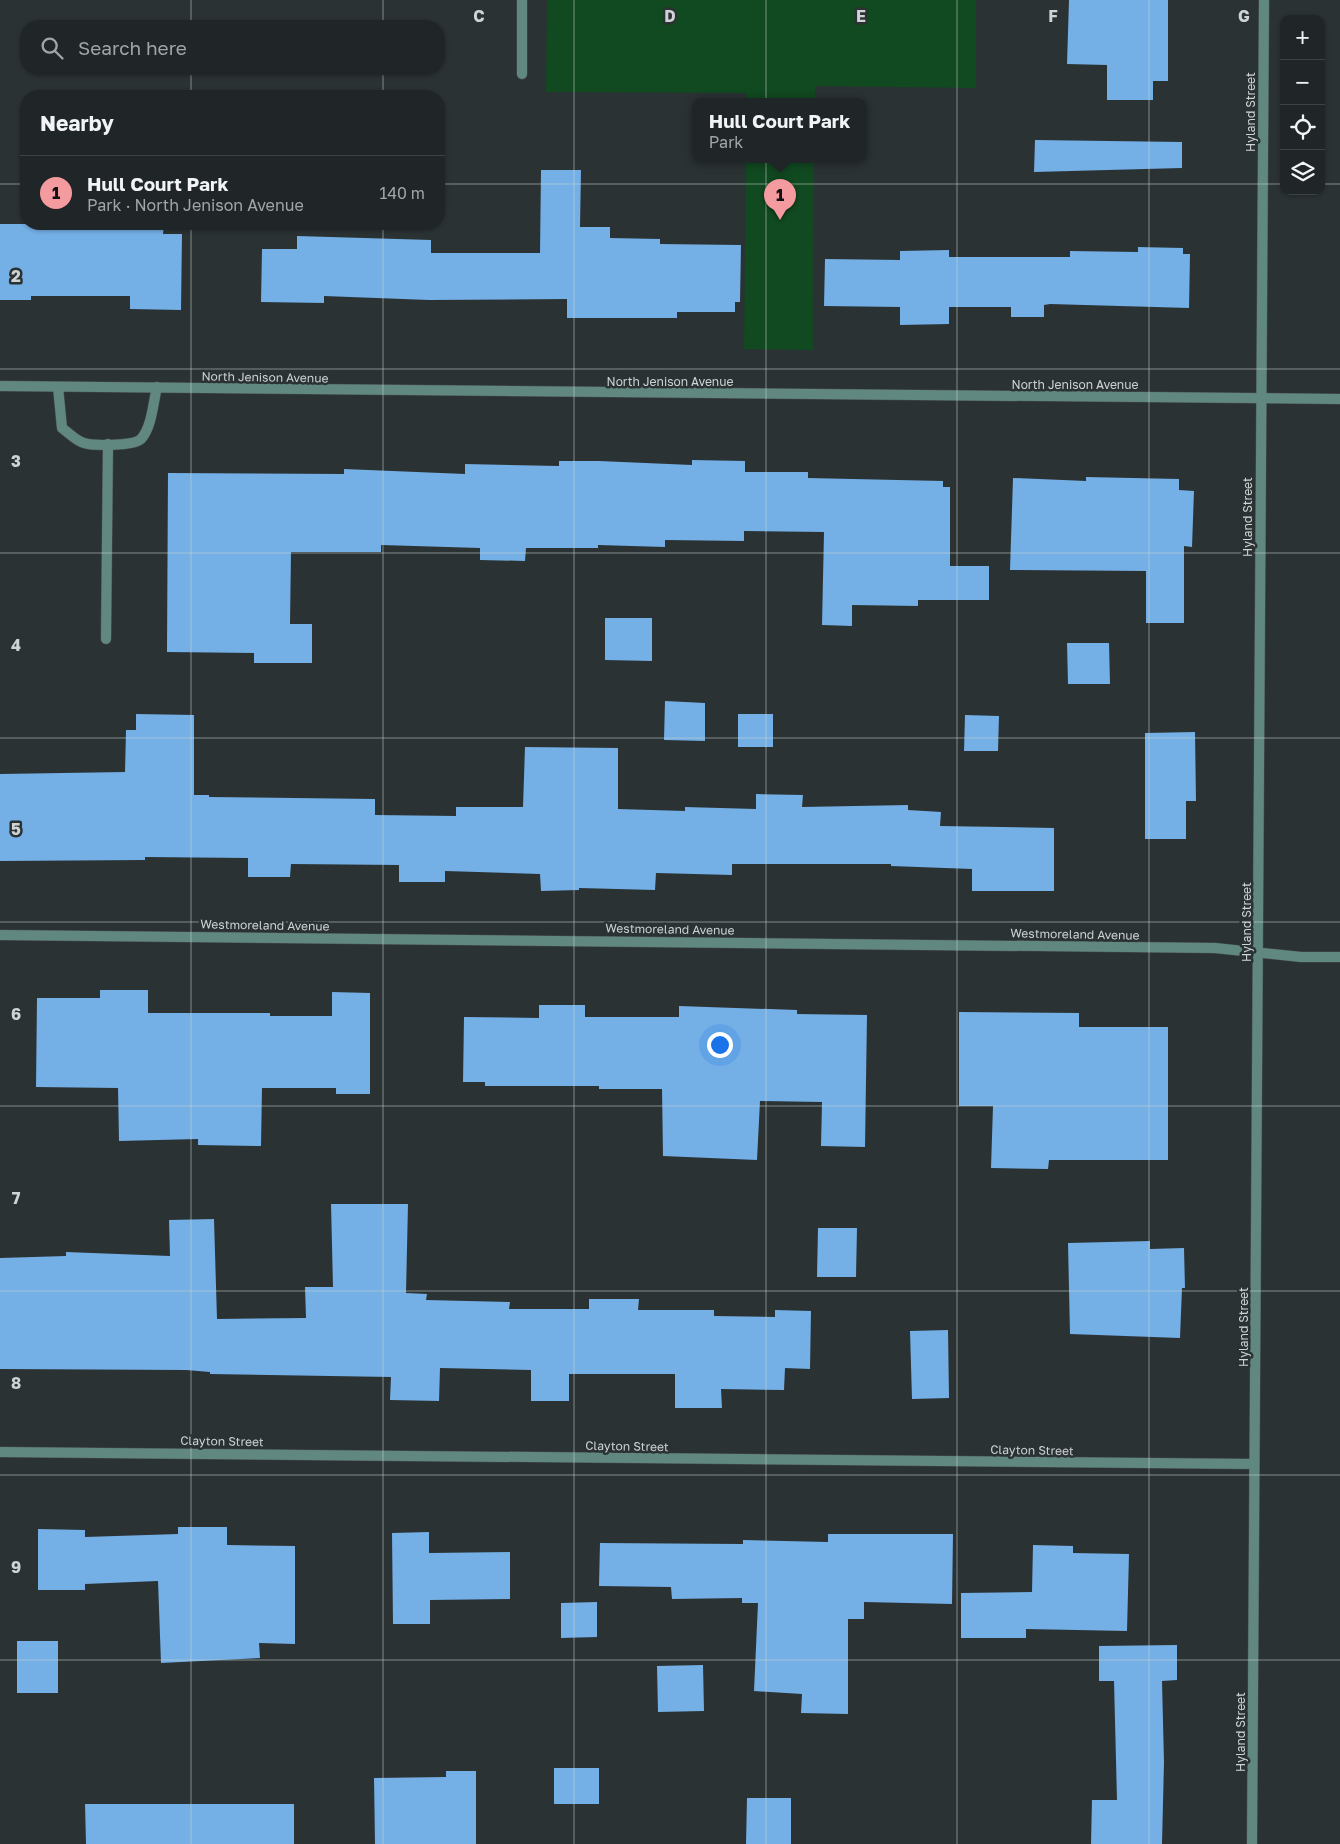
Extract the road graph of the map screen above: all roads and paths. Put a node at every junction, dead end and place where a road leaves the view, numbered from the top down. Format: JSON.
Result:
{"nodes":[{"id":1,"x":522,"y":0,"type":"edge"},
{"id":2,"x":1264,"y":0,"type":"edge"},
{"id":3,"x":522,"y":74,"type":"dead end"},
{"id":4,"x":0,"y":386,"type":"edge"},
{"id":5,"x":58,"y":386,"type":"junction"},
{"id":6,"x":157,"y":388,"type":"junction"},
{"id":7,"x":1260,"y":398,"type":"junction"},
{"id":8,"x":1340,"y":399,"type":"edge"},
{"id":9,"x":108,"y":444,"type":"junction"},
{"id":10,"x":106,"y":639,"type":"dead end"},
{"id":11,"x":0,"y":935,"type":"edge"},
{"id":12,"x":1258,"y":952,"type":"junction"},
{"id":13,"x":1340,"y":957,"type":"edge"},
{"id":14,"x":0,"y":1452,"type":"edge"},
{"id":15,"x":1254,"y":1464,"type":"junction"},
{"id":16,"x":1252,"y":1844,"type":"edge"}],
"edges":[{"from":1,"to":3,"type":"street"},
{"from":2,"to":7,"type":"street","name":"Hyland Street"},
{"from":4,"to":5,"type":"street","name":"North Jenison Avenue"},
{"from":5,"to":6,"type":"street","name":"North Jenison Avenue"},
{"from":5,"to":9,"type":"street"},
{"from":6,"to":7,"type":"street","name":"North Jenison Avenue"},
{"from":6,"to":9,"type":"street"},
{"from":7,"to":8,"type":"street","name":"North Jenison Avenue"},
{"from":7,"to":12,"type":"street","name":"Hyland Street"},
{"from":9,"to":10,"type":"street"},
{"from":11,"to":12,"type":"street","name":"Westmoreland Avenue"},
{"from":12,"to":13,"type":"street","name":"Westmoreland Avenue"},
{"from":12,"to":15,"type":"street","name":"Hyland Street"},
{"from":14,"to":15,"type":"street","name":"Clayton Street"},
{"from":15,"to":16,"type":"street","name":"Hyland Street"}]}
